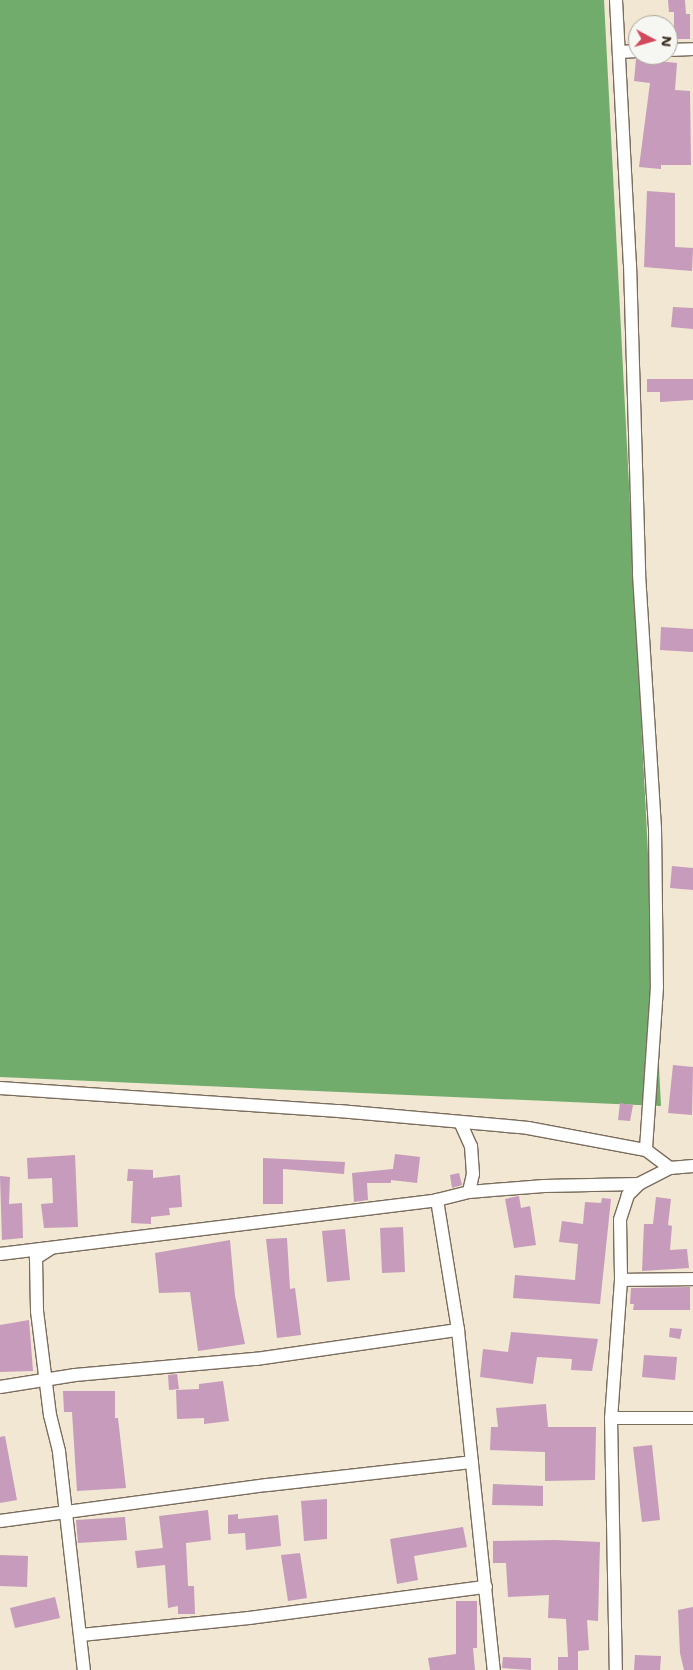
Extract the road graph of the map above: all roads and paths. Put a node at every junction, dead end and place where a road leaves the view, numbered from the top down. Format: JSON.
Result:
{"nodes":[{"id":1,"x":616,"y":0,"type":"edge"},
{"id":2,"x":693,"y":49,"type":"edge"},
{"id":3,"x":678,"y":50,"type":"edge"},
{"id":4,"x":619,"y":52,"type":"junction"},
{"id":5,"x":628,"y":52,"type":"edge"},
{"id":6,"x":0,"y":1088,"type":"edge"},
{"id":7,"x":461,"y":1124,"type":"junction"},
{"id":8,"x":646,"y":1150,"type":"junction"},
{"id":9,"x":693,"y":1166,"type":"edge"},
{"id":10,"x":670,"y":1168,"type":"junction"},
{"id":11,"x":639,"y":1184,"type":"junction"},
{"id":12,"x":470,"y":1192,"type":"junction"},
{"id":13,"x":437,"y":1200,"type":"junction"},
{"id":14,"x":52,"y":1248,"type":"junction"},
{"id":15,"x":0,"y":1254,"type":"edge"},
{"id":16,"x":621,"y":1280,"type":"junction"},
{"id":17,"x":693,"y":1280,"type":"edge"},
{"id":18,"x":458,"y":1330,"type":"junction"},
{"id":19,"x":45,"y":1380,"type":"junction"},
{"id":20,"x":0,"y":1387,"type":"edge"},
{"id":21,"x":611,"y":1418,"type":"junction"},
{"id":22,"x":693,"y":1418,"type":"edge"},
{"id":23,"x":472,"y":1462,"type":"junction"},
{"id":24,"x":64,"y":1510,"type":"junction"},
{"id":25,"x":0,"y":1521,"type":"edge"},
{"id":26,"x":486,"y":1587,"type":"junction"},
{"id":27,"x":80,"y":1635,"type":"junction"},
{"id":28,"x":84,"y":1670,"type":"edge"},
{"id":29,"x":494,"y":1670,"type":"edge"},
{"id":30,"x":616,"y":1670,"type":"edge"}],
"edges":[{"from":1,"to":4,"type":"street"},
{"from":2,"to":3,"type":"street"},
{"from":4,"to":5,"type":"street"},
{"from":4,"to":8,"type":"street"},
{"from":6,"to":7,"type":"street"},
{"from":7,"to":8,"type":"street"},
{"from":7,"to":12,"type":"street"},
{"from":8,"to":10,"type":"street"},
{"from":9,"to":10,"type":"street"},
{"from":10,"to":11,"type":"street"},
{"from":11,"to":12,"type":"street"},
{"from":11,"to":16,"type":"street"},
{"from":12,"to":13,"type":"street"},
{"from":13,"to":14,"type":"street"},
{"from":13,"to":18,"type":"street"},
{"from":14,"to":15,"type":"street"},
{"from":14,"to":19,"type":"street"},
{"from":16,"to":17,"type":"street"},
{"from":16,"to":21,"type":"street"},
{"from":18,"to":19,"type":"street"},
{"from":18,"to":23,"type":"street"},
{"from":19,"to":20,"type":"street"},
{"from":19,"to":24,"type":"street"},
{"from":21,"to":22,"type":"street"},
{"from":21,"to":30,"type":"street"},
{"from":23,"to":24,"type":"street"},
{"from":23,"to":26,"type":"street"},
{"from":24,"to":25,"type":"street"},
{"from":24,"to":27,"type":"street"},
{"from":26,"to":27,"type":"street"},
{"from":26,"to":29,"type":"street"},
{"from":27,"to":28,"type":"street"}]}
